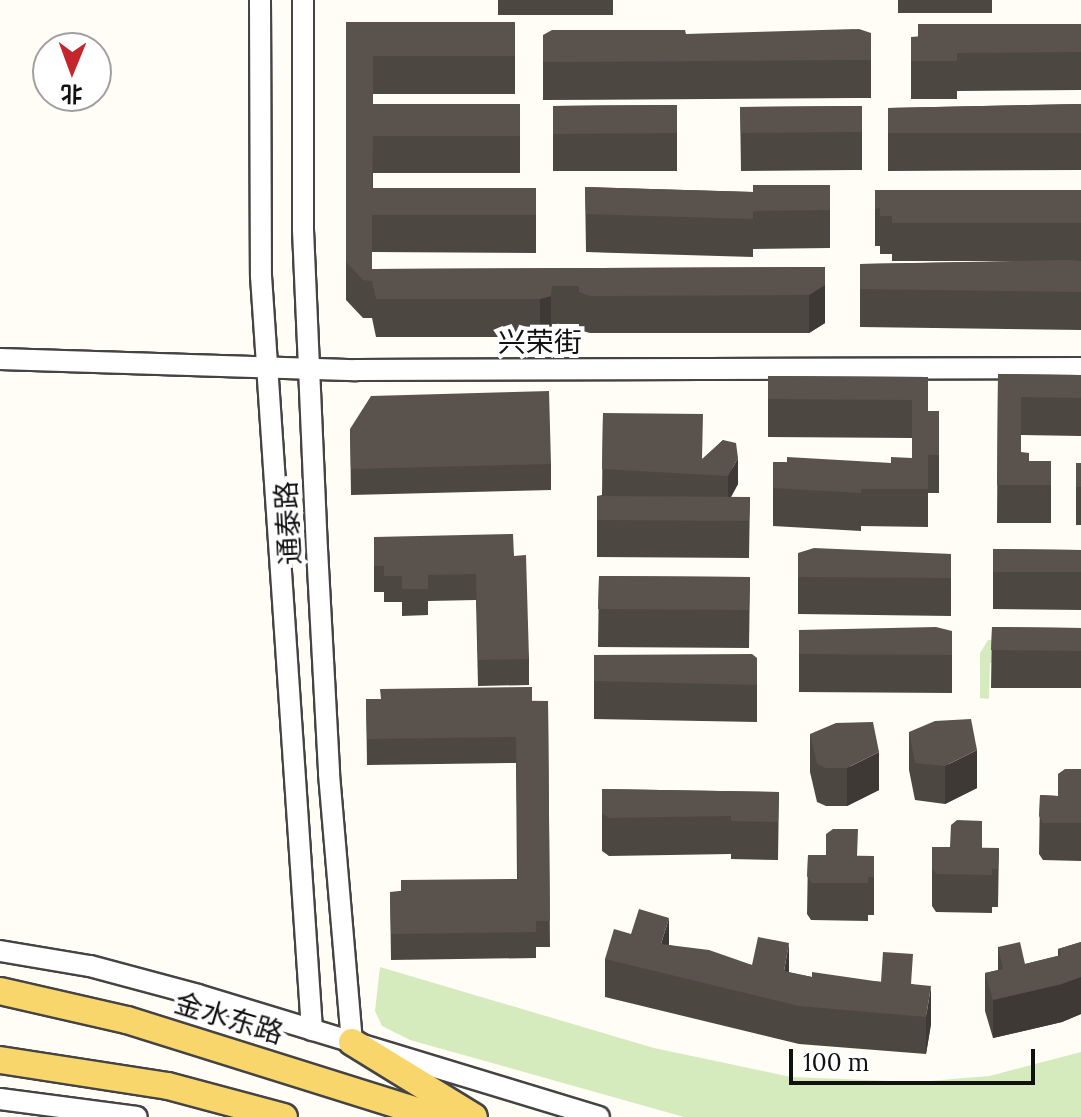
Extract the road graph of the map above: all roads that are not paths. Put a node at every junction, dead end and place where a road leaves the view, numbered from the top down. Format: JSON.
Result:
{"nodes":[{"id":1,"x":260,"y":0,"type":"edge"},
{"id":2,"x":303,"y":0,"type":"edge"},
{"id":3,"x":0,"y":359,"type":"edge"},
{"id":4,"x":1081,"y":368,"type":"edge"},
{"id":5,"x":267,"y":369,"type":"junction"},
{"id":6,"x":309,"y":370,"type":"junction"},
{"id":7,"x":0,"y":951,"type":"edge"},
{"id":8,"x":0,"y":991,"type":"edge"},
{"id":9,"x":312,"y":1030,"type":"junction"},
{"id":10,"x":352,"y":1042,"type":"junction"},
{"id":11,"x":0,"y":1060,"type":"edge"},
{"id":12,"x":0,"y":1099,"type":"edge"},
{"id":13,"x":137,"y":1117,"type":"edge"},
{"id":14,"x":284,"y":1117,"type":"edge"},
{"id":15,"x":436,"y":1117,"type":"edge"},
{"id":16,"x":474,"y":1117,"type":"edge"},
{"id":17,"x":599,"y":1117,"type":"edge"}],
"edges":[{"from":1,"to":5,"type":"street","name":"通泰路"},
{"from":2,"to":6,"type":"street","name":"通泰路"},
{"from":3,"to":5,"type":"street","name":"兴荣街"},
{"from":4,"to":6,"type":"street","name":"兴荣街"},
{"from":5,"to":6,"type":"street","name":"兴荣街"},
{"from":5,"to":9,"type":"street","name":"通泰路"},
{"from":6,"to":10,"type":"street","name":"通泰路"},
{"from":7,"to":9,"type":"street"},
{"from":8,"to":15,"type":"main road","name":"金水东路"},
{"from":9,"to":10,"type":"street"},
{"from":10,"to":16,"type":"main road"},
{"from":10,"to":17,"type":"street"},
{"from":11,"to":14,"type":"main road"},
{"from":12,"to":13,"type":"street"}]}
